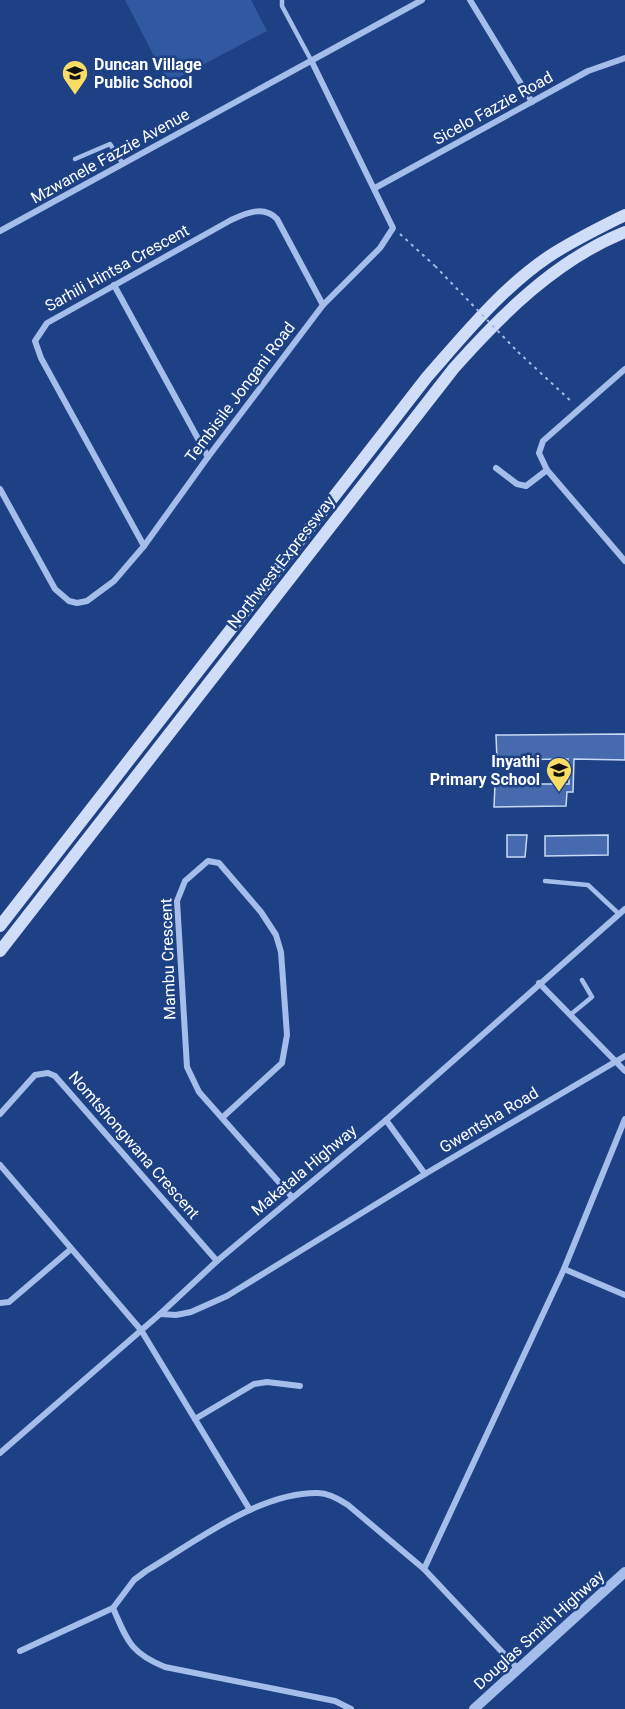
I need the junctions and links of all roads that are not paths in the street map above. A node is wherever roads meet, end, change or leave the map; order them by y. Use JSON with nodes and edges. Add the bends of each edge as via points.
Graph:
{"nodes":[{"id":1,"x":282,"y":0,"type":"edge"},
{"id":2,"x":422,"y":0,"type":"edge"},
{"id":3,"x":470,"y":0,"type":"edge"},
{"id":4,"x":625,"y":58,"type":"edge"},
{"id":5,"x":311,"y":60,"type":"junction"},
{"id":6,"x":532,"y":102,"type":"junction"},
{"id":7,"x":75,"y":159,"type":"dead end"},
{"id":8,"x":123,"y":164,"type":"junction"},
{"id":9,"x":375,"y":188,"type":"junction"},
{"id":10,"x":625,"y":215,"type":"edge"},
{"id":11,"x":0,"y":231,"type":"edge"},
{"id":12,"x":625,"y":232,"type":"edge"},
{"id":13,"x":114,"y":285,"type":"junction"},
{"id":14,"x":323,"y":305,"type":"junction"},
{"id":15,"x":625,"y":369,"type":"edge"},
{"id":16,"x":208,"y":457,"type":"junction"},
{"id":17,"x":496,"y":468,"type":"dead end"},
{"id":18,"x":547,"y":470,"type":"junction"},
{"id":19,"x":0,"y":489,"type":"edge"},
{"id":20,"x":144,"y":546,"type":"junction"},
{"id":21,"x":625,"y":561,"type":"edge"},
{"id":22,"x":545,"y":881,"type":"dead end"},
{"id":23,"x":625,"y":909,"type":"edge"},
{"id":24,"x":619,"y":914,"type":"junction"},
{"id":25,"x":0,"y":926,"type":"edge"},
{"id":26,"x":0,"y":951,"type":"edge"},
{"id":27,"x":582,"y":980,"type":"dead end"},
{"id":28,"x":539,"y":983,"type":"junction"},
{"id":29,"x":570,"y":1015,"type":"junction"},
{"id":30,"x":625,"y":1056,"type":"edge"},
{"id":31,"x":615,"y":1061,"type":"junction"},
{"id":32,"x":625,"y":1071,"type":"edge"},
{"id":33,"x":0,"y":1114,"type":"edge"},
{"id":34,"x":223,"y":1117,"type":"junction"},
{"id":35,"x":625,"y":1119,"type":"edge"},
{"id":36,"x":386,"y":1120,"type":"junction"},
{"id":37,"x":0,"y":1165,"type":"edge"},
{"id":38,"x":424,"y":1174,"type":"junction"},
{"id":39,"x":292,"y":1197,"type":"junction"},
{"id":40,"x":72,"y":1249,"type":"junction"},
{"id":41,"x":217,"y":1261,"type":"junction"},
{"id":42,"x":564,"y":1269,"type":"junction"},
{"id":43,"x":625,"y":1295,"type":"edge"},
{"id":44,"x":0,"y":1303,"type":"edge"},
{"id":45,"x":160,"y":1314,"type":"junction"},
{"id":46,"x":141,"y":1330,"type":"junction"},
{"id":47,"x":300,"y":1386,"type":"dead end"},
{"id":48,"x":195,"y":1419,"type":"junction"},
{"id":49,"x":0,"y":1453,"type":"edge"},
{"id":50,"x":250,"y":1510,"type":"junction"},
{"id":51,"x":424,"y":1569,"type":"junction"},
{"id":52,"x":625,"y":1572,"type":"edge"},
{"id":53,"x":113,"y":1608,"type":"junction"},
{"id":54,"x":20,"y":1651,"type":"dead end"},
{"id":55,"x":518,"y":1669,"type":"junction"},
{"id":56,"x":351,"y":1709,"type":"edge"},
{"id":57,"x":474,"y":1709,"type":"edge"}],
"edges":[{"from":1,"to":5,"type":"lane"},
{"from":2,"to":5,"type":"street","name":"Mzwanele Fazzie Avenue"},
{"from":3,"to":6,"type":"street"},
{"from":4,"to":6,"type":"street","name":"Sicelo Fazzie Road","via":[[588,71]]},
{"from":5,"to":8,"type":"street","name":"Mzwanele Fazzie Avenue"},
{"from":5,"to":9,"type":"street"},
{"from":6,"to":9,"type":"street","name":"Sicelo Fazzie Road"},
{"from":7,"to":8,"type":"lane","via":[[110,144]]},
{"from":8,"to":11,"type":"street","name":"Mzwanele Fazzie Avenue"},
{"from":9,"to":14,"type":"street","name":"Tembisile Jongani Road","via":[[393,228],[380,248]]},
{"from":10,"to":25,"type":"main road","name":"Northwest Expressway","via":[[548,257],[508,289],[461,338]]},
{"from":12,"to":26,"type":"main road","name":"Northwest Expressway","via":[[564,266],[526,295],[454,368]]},
{"from":13,"to":14,"type":"street","name":"Sarhili Hintsa Crescent","via":[[231,220],[248,213],[266,212],[273,214],[283,227]]},
{"from":13,"to":16,"type":"street"},
{"from":13,"to":20,"type":"street","name":"Sarhili Hintsa Crescent","via":[[46,323],[37,336],[36,347]]},
{"from":14,"to":16,"type":"street","name":"Tembisile Jongani Road"},
{"from":15,"to":18,"type":"street","via":[[539,446],[540,459]]},
{"from":16,"to":20,"type":"street","name":"Tembisile Jongani Road"},
{"from":17,"to":18,"type":"street","via":[[526,486]]},
{"from":18,"to":21,"type":"street"},
{"from":19,"to":20,"type":"street","name":"Tembisile Jongani Road","via":[[55,589],[69,601],[87,601],[99,594]]},
{"from":22,"to":24,"type":"lane","via":[[588,885]]},
{"from":23,"to":24,"type":"street","name":"Makatala Highway"},
{"from":24,"to":28,"type":"street","name":"Makatala Highway"},
{"from":27,"to":29,"type":"lane","via":[[592,996]]},
{"from":28,"to":29,"type":"street"},
{"from":28,"to":36,"type":"street","name":"Makatala Highway"},
{"from":29,"to":31,"type":"street"},
{"from":30,"to":31,"type":"street","name":"Gwentsha Road"},
{"from":31,"to":32,"type":"street"},
{"from":31,"to":38,"type":"street","name":"Gwentsha Road"},
{"from":33,"to":41,"type":"street","name":"Nomtshongwana Crescent","via":[[35,1075],[55,1076]]},
{"from":34,"to":34,"type":"street","name":"Mambu Crescent","via":[[199,1092],[185,1053],[177,901],[185,880],[208,861],[219,864],[276,935],[281,952],[287,1035],[282,1063]]},
{"from":34,"to":39,"type":"street","name":"Mambu Crescent"},
{"from":35,"to":42,"type":"street"},
{"from":36,"to":38,"type":"street"},
{"from":36,"to":39,"type":"street","name":"Makatala Highway"},
{"from":37,"to":40,"type":"street"},
{"from":38,"to":45,"type":"street","name":"Gwentsha Road","via":[[227,1296],[191,1312],[176,1316]]},
{"from":39,"to":41,"type":"street","name":"Makatala Highway"},
{"from":40,"to":44,"type":"street","via":[[9,1302]]},
{"from":40,"to":46,"type":"street"},
{"from":41,"to":45,"type":"street","name":"Makatala Highway"},
{"from":42,"to":43,"type":"street"},
{"from":42,"to":51,"type":"street"},
{"from":45,"to":46,"type":"street","name":"Makatala Highway"},
{"from":46,"to":48,"type":"street"},
{"from":46,"to":49,"type":"street","name":"Makatala Highway"},
{"from":47,"to":48,"type":"street","via":[[254,1384]]},
{"from":48,"to":50,"type":"street"},
{"from":50,"to":51,"type":"street","via":[[271,1500],[319,1493],[334,1496]]},
{"from":50,"to":53,"type":"street","via":[[146,1571]]},
{"from":51,"to":55,"type":"street"},
{"from":52,"to":55,"type":"street","name":"Douglas Smith Highway"},
{"from":53,"to":54,"type":"street"},
{"from":53,"to":56,"type":"street","via":[[127,1641],[144,1659],[165,1667],[316,1697]]},
{"from":55,"to":57,"type":"street","name":"Douglas Smith Highway"}]}
